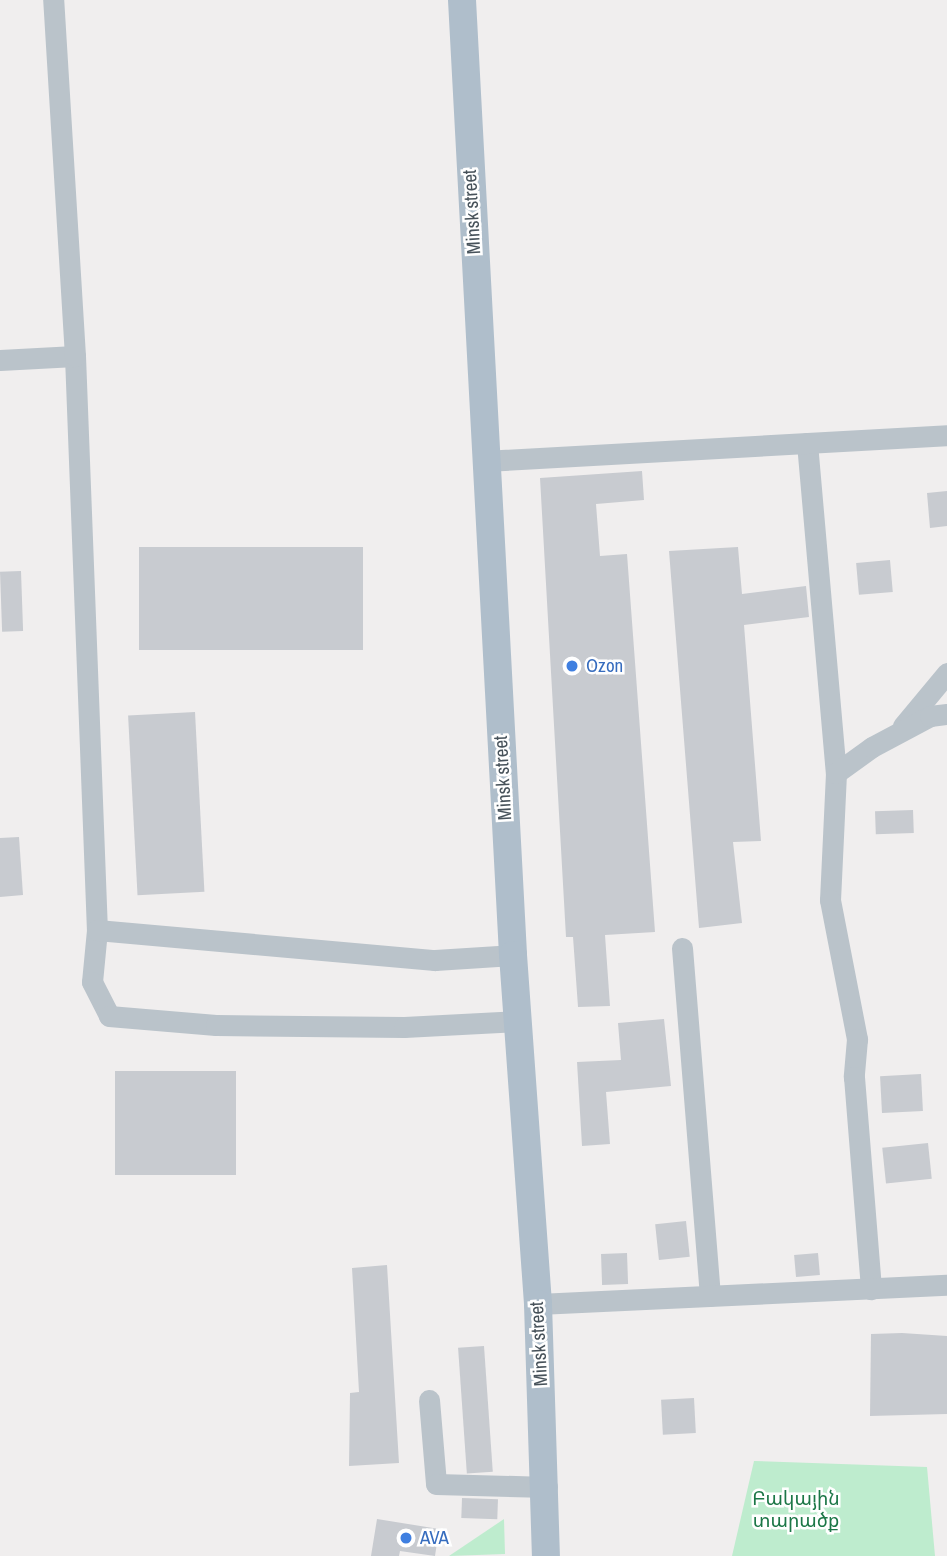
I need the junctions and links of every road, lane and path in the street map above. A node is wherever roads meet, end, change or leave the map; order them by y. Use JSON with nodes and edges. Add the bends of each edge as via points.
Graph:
{"nodes":[{"id":1,"x":53,"y":0,"type":"edge"},
{"id":2,"x":461,"y":0,"type":"edge"},
{"id":3,"x":75,"y":356,"type":"junction"},
{"id":4,"x":0,"y":360,"type":"edge"},
{"id":5,"x":947,"y":435,"type":"edge"},
{"id":6,"x":807,"y":443,"type":"junction"},
{"id":7,"x":485,"y":461,"type":"junction"},
{"id":8,"x":947,"y":673,"type":"edge"},
{"id":9,"x":947,"y":714,"type":"edge"},
{"id":10,"x":898,"y":733,"type":"junction"},
{"id":11,"x":836,"y":773,"type":"junction"},
{"id":12,"x":97,"y":930,"type":"junction"},
{"id":13,"x":682,"y":948,"type":"dead end"},
{"id":14,"x":513,"y":955,"type":"junction"},
{"id":15,"x":519,"y":1021,"type":"junction"},
{"id":16,"x":947,"y":1285,"type":"edge"},
{"id":17,"x":871,"y":1289,"type":"junction"},
{"id":18,"x":710,"y":1296,"type":"junction"},
{"id":19,"x":538,"y":1304,"type":"junction"},
{"id":20,"x":429,"y":1400,"type":"dead end"},
{"id":21,"x":547,"y":1487,"type":"junction"},
{"id":22,"x":546,"y":1556,"type":"edge"}],
"edges":[{"from":1,"to":3,"type":"lane"},
{"from":2,"to":7,"type":"main road","name":"Minsk street"},
{"from":3,"to":4,"type":"lane"},
{"from":3,"to":12,"type":"lane"},
{"from":5,"to":6,"type":"lane"},
{"from":6,"to":7,"type":"lane"},
{"from":6,"to":11,"type":"lane"},
{"from":7,"to":14,"type":"main road","name":"Minsk street"},
{"from":8,"to":10,"type":"lane"},
{"from":9,"to":10,"type":"lane","via":[[930,716]]},
{"from":10,"to":11,"type":"lane"},
{"from":11,"to":17,"type":"lane","via":[[830,900],[857,1039],[854,1077]]},
{"from":12,"to":14,"type":"lane","via":[[435,960]]},
{"from":12,"to":15,"type":"lane","via":[[92,982],[109,1016],[216,1025],[404,1027]]},
{"from":13,"to":18,"type":"lane"},
{"from":14,"to":15,"type":"main road","name":"Minsk street"},
{"from":15,"to":19,"type":"main road","name":"Minsk street"},
{"from":16,"to":17,"type":"lane"},
{"from":17,"to":18,"type":"lane"},
{"from":18,"to":19,"type":"lane"},
{"from":19,"to":21,"type":"main road","name":"Minsk street"},
{"from":20,"to":21,"type":"lane","via":[[436,1484]]},
{"from":21,"to":22,"type":"main road","name":"Minsk street"}]}
